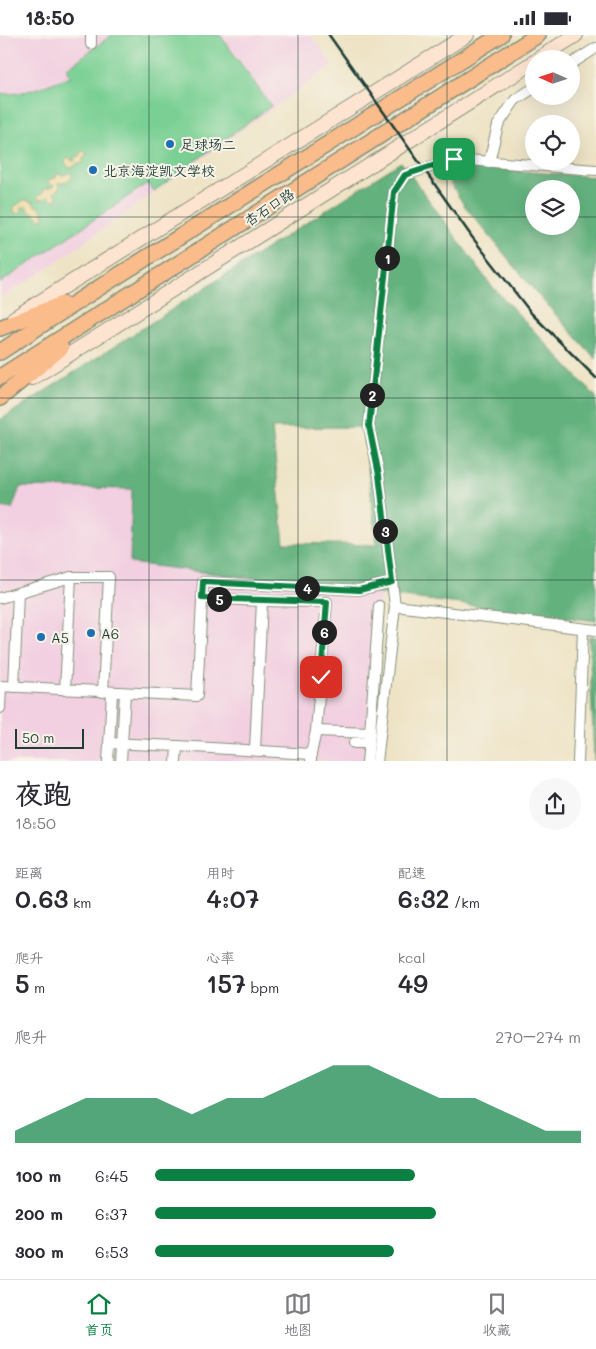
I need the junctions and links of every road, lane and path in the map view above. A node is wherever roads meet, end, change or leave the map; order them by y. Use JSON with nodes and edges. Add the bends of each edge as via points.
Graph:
{"nodes":[{"id":1,"x":467,"y":35,"type":"edge"},
{"id":2,"x":501,"y":35,"type":"edge"},
{"id":3,"x":538,"y":35,"type":"edge"},
{"id":4,"x":576,"y":35,"type":"edge"},
{"id":5,"x":596,"y":48,"type":"edge"},
{"id":6,"x":552,"y":50,"type":"edge"},
{"id":7,"x":580,"y":58,"type":"edge"},
{"id":8,"x":525,"y":68,"type":"edge"},
{"id":9,"x":525,"y":94,"type":"edge"},
{"id":10,"x":489,"y":162,"type":"junction"},
{"id":11,"x":596,"y":170,"type":"edge"},
{"id":12,"x":89,"y":294,"type":"junction"},
{"id":13,"x":114,"y":305,"type":"junction"},
{"id":14,"x":0,"y":327,"type":"edge"},
{"id":15,"x":0,"y":352,"type":"edge"},
{"id":16,"x":0,"y":377,"type":"edge"},
{"id":17,"x":0,"y":398,"type":"edge"},
{"id":18,"x":71,"y":577,"type":"junction"},
{"id":19,"x":392,"y":582,"type":"junction"},
{"id":20,"x":18,"y":593,"type":"junction"},
{"id":21,"x":0,"y":598,"type":"edge"},
{"id":22,"x":202,"y":598,"type":"junction"},
{"id":23,"x":262,"y":601,"type":"junction"},
{"id":24,"x":394,"y":605,"type":"junction"},
{"id":25,"x":380,"y":606,"type":"dead end"},
{"id":26,"x":583,"y":629,"type":"junction"},
{"id":27,"x":596,"y":630,"type":"edge"},
{"id":28,"x":0,"y":686,"type":"edge"},
{"id":29,"x":14,"y":687,"type":"junction"},
{"id":30,"x":65,"y":690,"type":"junction"},
{"id":31,"x":107,"y":692,"type":"junction"},
{"id":32,"x":125,"y":693,"type":"junction"},
{"id":33,"x":0,"y":708,"type":"edge"},
{"id":34,"x":316,"y":731,"type":"junction"},
{"id":35,"x":369,"y":738,"type":"junction"},
{"id":36,"x":109,"y":743,"type":"junction"},
{"id":37,"x":122,"y":743,"type":"junction"},
{"id":38,"x":354,"y":743,"type":"dead end"},
{"id":39,"x":177,"y":746,"type":"junction"},
{"id":40,"x":255,"y":750,"type":"junction"},
{"id":41,"x":311,"y":758,"type":"edge"},
{"id":42,"x":108,"y":761,"type":"edge"},
{"id":43,"x":121,"y":761,"type":"edge"},
{"id":44,"x":176,"y":761,"type":"edge"},
{"id":45,"x":367,"y":761,"type":"edge"},
{"id":46,"x":377,"y":761,"type":"edge"},
{"id":47,"x":578,"y":761,"type":"edge"}],
"edges":[{"from":1,"to":14,"type":"street"},
{"from":2,"to":12,"type":"main road","name":"杏石口路"},
{"from":3,"to":13,"type":"main road","name":"杏石口路"},
{"from":4,"to":6,"type":"street"},
{"from":5,"to":7,"type":"street"},
{"from":8,"to":17,"type":"street"},
{"from":9,"to":10,"type":"street","via":[[515,100],[498,125]]},
{"from":10,"to":11,"type":"street"},
{"from":10,"to":19,"type":"street","via":[[454,159],[405,175],[394,192],[369,426],[379,475]]},
{"from":12,"to":14,"type":"main road"},
{"from":12,"to":15,"type":"main road","name":"杏石口路"},
{"from":13,"to":16,"type":"main road","name":"杏石口路"},
{"from":13,"to":17,"type":"main road"},
{"from":18,"to":20,"type":"street"},
{"from":18,"to":30,"type":"street"},
{"from":18,"to":31,"type":"street","via":[[109,577]]},
{"from":19,"to":22,"type":"street","via":[[359,590],[203,582]]},
{"from":19,"to":24,"type":"street"},
{"from":20,"to":21,"type":"street"},
{"from":20,"to":29,"type":"street"},
{"from":22,"to":23,"type":"street"},
{"from":22,"to":32,"type":"street","via":[[197,696]]},
{"from":23,"to":34,"type":"street","via":[[327,602]]},
{"from":23,"to":40,"type":"street"},
{"from":24,"to":26,"type":"street"},
{"from":24,"to":46,"type":"street"},
{"from":25,"to":35,"type":"street"},
{"from":26,"to":27,"type":"street"},
{"from":26,"to":47,"type":"street"},
{"from":28,"to":29,"type":"street"},
{"from":28,"to":33,"type":"street"},
{"from":29,"to":30,"type":"street"},
{"from":30,"to":31,"type":"street"},
{"from":31,"to":32,"type":"street"},
{"from":31,"to":36,"type":"street"},
{"from":32,"to":37,"type":"street"},
{"from":34,"to":35,"type":"street"},
{"from":34,"to":41,"type":"street"},
{"from":35,"to":38,"type":"street"},
{"from":35,"to":45,"type":"street"},
{"from":36,"to":37,"type":"street"},
{"from":36,"to":42,"type":"street"},
{"from":37,"to":39,"type":"street"},
{"from":37,"to":43,"type":"street"},
{"from":39,"to":40,"type":"street"},
{"from":39,"to":44,"type":"street"},
{"from":40,"to":41,"type":"street"}]}
